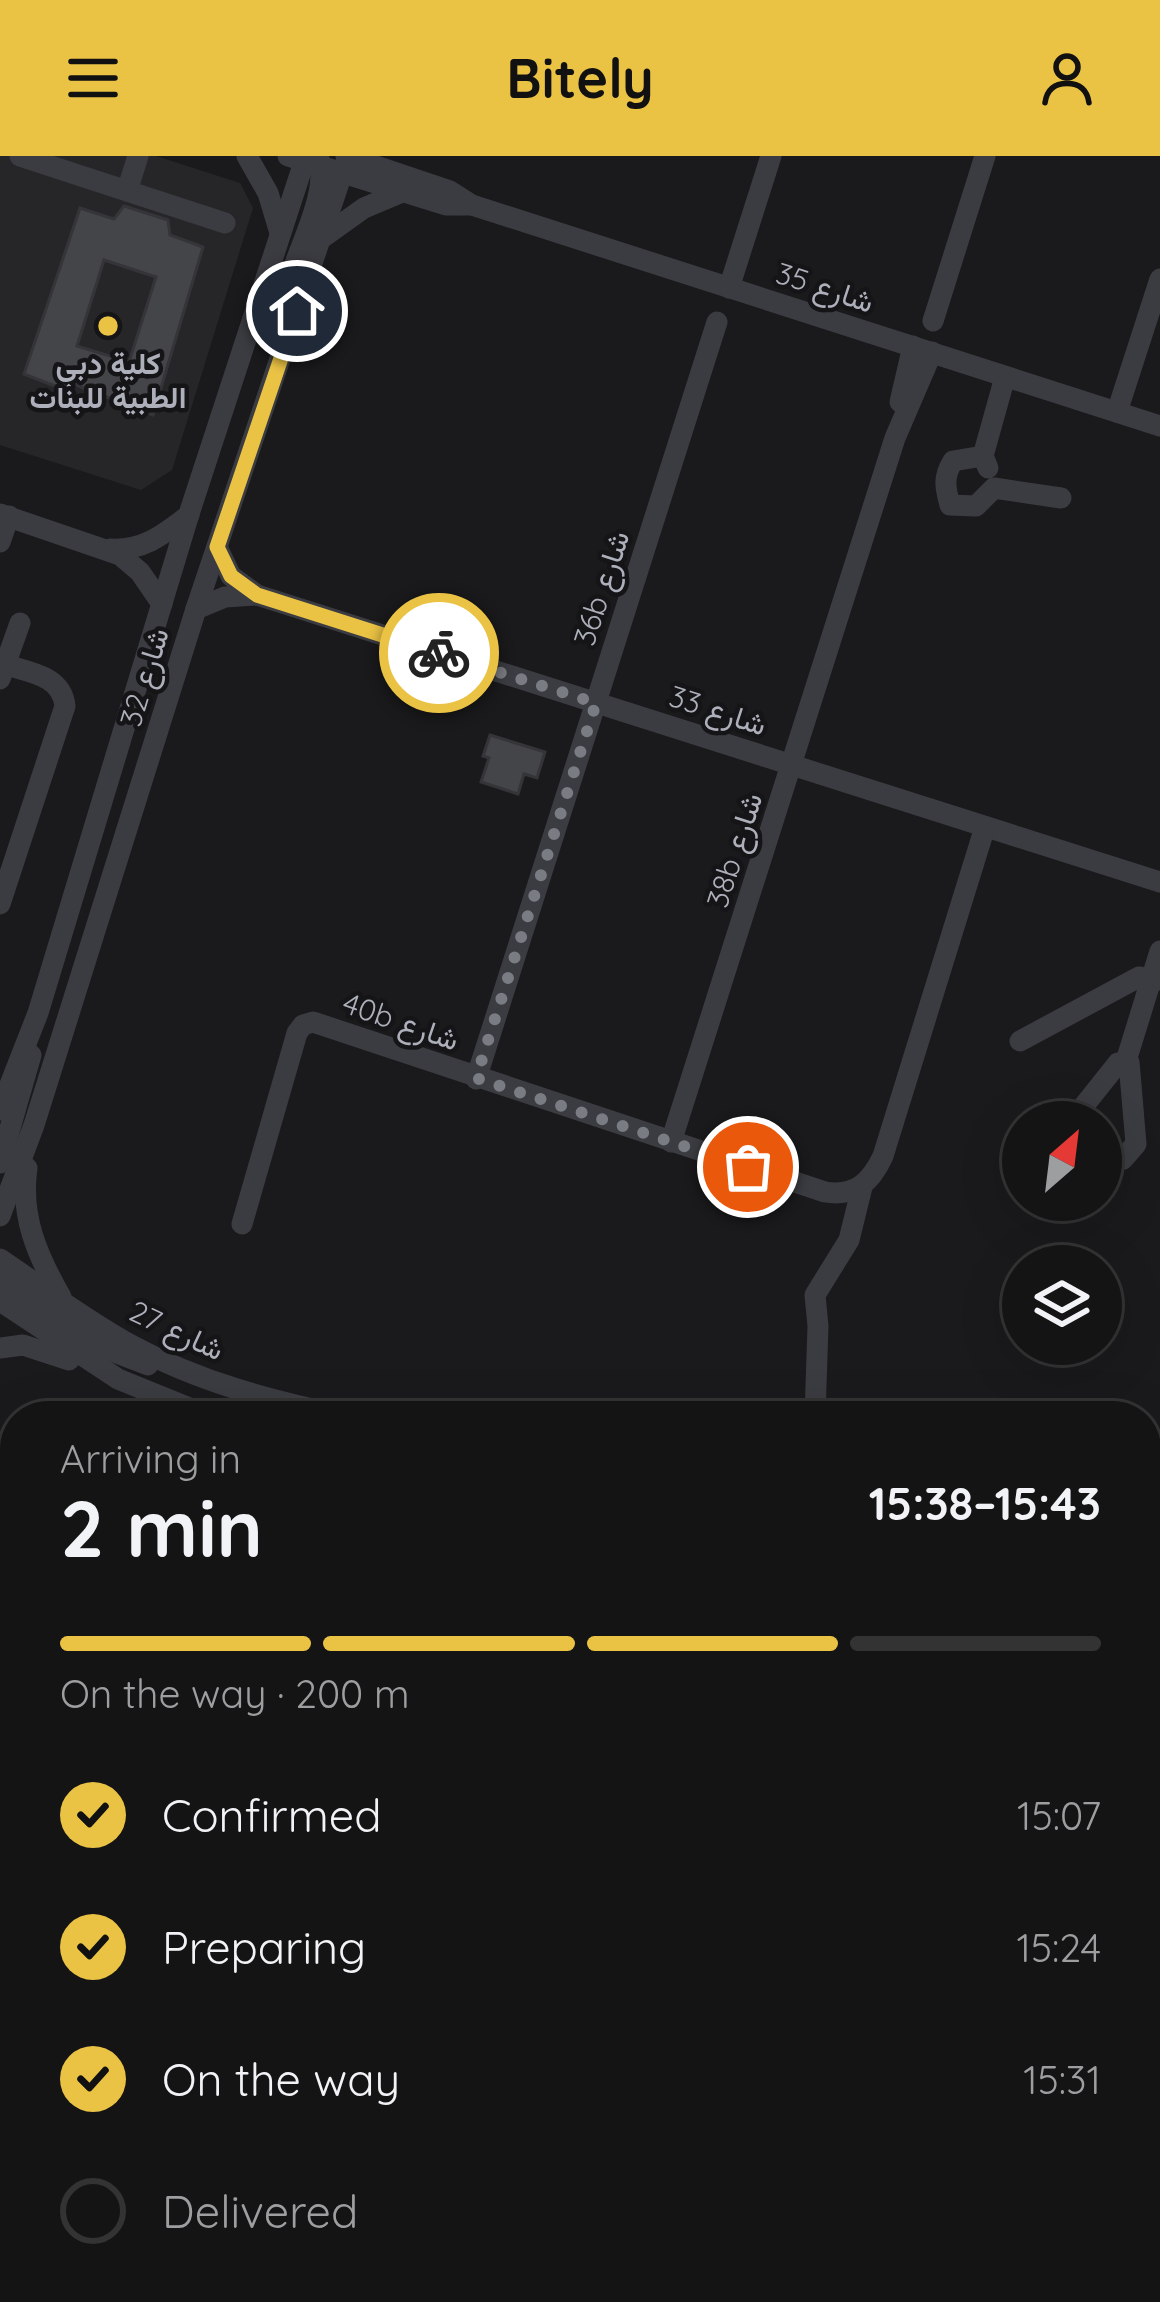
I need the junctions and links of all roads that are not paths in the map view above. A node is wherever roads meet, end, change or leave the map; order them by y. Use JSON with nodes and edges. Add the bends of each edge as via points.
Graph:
{"nodes":[{"id":1,"x":20,"y":156,"type":"edge"},
{"id":2,"x":138,"y":156,"type":"edge"},
{"id":3,"x":247,"y":156,"type":"edge"},
{"id":4,"x":397,"y":156,"type":"edge"},
{"id":5,"x":771,"y":156,"type":"edge"},
{"id":6,"x":985,"y":156,"type":"edge"},
{"id":7,"x":325,"y":160,"type":"edge"},
{"id":8,"x":409,"y":186,"type":"junction"},
{"id":9,"x":128,"y":191,"type":"junction"},
{"id":10,"x":225,"y":223,"type":"dead end"},
{"id":11,"x":280,"y":233,"type":"junction"},
{"id":12,"x":322,"y":238,"type":"junction"},
{"id":13,"x":1160,"y":279,"type":"edge"},
{"id":14,"x":729,"y":288,"type":"junction"},
{"id":15,"x":933,"y":321,"type":"dead end"},
{"id":16,"x":717,"y":322,"type":"dead end"},
{"id":17,"x":284,"y":347,"type":"junction"},
{"id":18,"x":923,"y":349,"type":"junction"},
{"id":19,"x":1005,"y":377,"type":"junction"},
{"id":20,"x":1118,"y":412,"type":"junction"},
{"id":21,"x":1160,"y":425,"type":"edge"},
{"id":22,"x":983,"y":456,"type":"junction"},
{"id":23,"x":994,"y":488,"type":"junction"},
{"id":24,"x":1060,"y":498,"type":"dead end"},
{"id":25,"x":189,"y":514,"type":"junction"},
{"id":26,"x":4,"y":515,"type":"edge"},
{"id":27,"x":0,"y":542,"type":"edge"},
{"id":28,"x":217,"y":547,"type":"junction"},
{"id":29,"x":108,"y":549,"type":"junction"},
{"id":30,"x":257,"y":595,"type":"junction"},
{"id":31,"x":162,"y":604,"type":"junction"},
{"id":32,"x":196,"y":609,"type":"junction"},
{"id":33,"x":20,"y":623,"type":"dead end"},
{"id":34,"x":2,"y":669,"type":"edge"},
{"id":35,"x":596,"y":703,"type":"junction"},
{"id":36,"x":792,"y":765,"type":"junction"},
{"id":37,"x":986,"y":827,"type":"junction"},
{"id":38,"x":1160,"y":882,"type":"edge"},
{"id":39,"x":0,"y":904,"type":"edge"},
{"id":40,"x":1160,"y":951,"type":"edge"},
{"id":41,"x":1156,"y":978,"type":"edge"},
{"id":42,"x":38,"y":1013,"type":"junction"},
{"id":43,"x":1020,"y":1041,"type":"dead end"},
{"id":44,"x":1126,"y":1061,"type":"junction"},
{"id":45,"x":476,"y":1078,"type":"junction"},
{"id":46,"x":6,"y":1087,"type":"edge"},
{"id":47,"x":1088,"y":1101,"type":"edge"},
{"id":48,"x":0,"y":1109,"type":"edge"},
{"id":49,"x":34,"y":1125,"type":"junction"},
{"id":50,"x":671,"y":1142,"type":"junction"},
{"id":51,"x":1122,"y":1160,"type":"edge"},
{"id":52,"x":0,"y":1163,"type":"edge"},
{"id":53,"x":862,"y":1187,"type":"junction"},
{"id":54,"x":0,"y":1216,"type":"edge"},
{"id":55,"x":242,"y":1224,"type":"dead end"},
{"id":56,"x":0,"y":1259,"type":"edge"},
{"id":57,"x":0,"y":1278,"type":"edge"},
{"id":58,"x":0,"y":1301,"type":"edge"},
{"id":59,"x":64,"y":1302,"type":"junction"},
{"id":60,"x":0,"y":1348,"type":"edge"},
{"id":61,"x":184,"y":1370,"type":"junction"},
{"id":62,"x":118,"y":1379,"type":"junction"},
{"id":63,"x":172,"y":1401,"type":"edge"},
{"id":64,"x":283,"y":1401,"type":"edge"},
{"id":65,"x":816,"y":1401,"type":"edge"}],
"edges":[{"from":1,"to":9,"type":"street"},
{"from":2,"to":9,"type":"street"},
{"from":3,"to":11,"type":"street"},
{"from":4,"to":8,"type":"street"},
{"from":5,"to":14,"type":"street"},
{"from":6,"to":15,"type":"street"},
{"from":7,"to":8,"type":"street","name":"شارع 35"},
{"from":7,"to":11,"type":"street","name":"شارع 32"},
{"from":7,"to":12,"type":"street","name":"شارع 32"},
{"from":7,"to":17,"type":"street","via":[[282,306]]},
{"from":8,"to":12,"type":"street"},
{"from":8,"to":14,"type":"street","name":"شارع 35","via":[[446,205],[472,205]]},
{"from":9,"to":10,"type":"street"},
{"from":11,"to":25,"type":"street","name":"شارع 32"},
{"from":12,"to":17,"type":"street","name":"شارع 32"},
{"from":13,"to":20,"type":"street"},
{"from":14,"to":18,"type":"street","name":"شارع 35"},
{"from":16,"to":35,"type":"street","name":"36b شارع"},
{"from":17,"to":28,"type":"street","name":"شارع 32"},
{"from":18,"to":19,"type":"street","name":"شارع 35"},
{"from":18,"to":36,"type":"street","name":"38b شارع"},
{"from":19,"to":20,"type":"street","name":"شارع 35"},
{"from":19,"to":22,"type":"street"},
{"from":20,"to":21,"type":"street","name":"شارع 35"},
{"from":22,"to":23,"type":"street"},
{"from":22,"to":23,"type":"street","via":[[953,461],[946,471],[950,505],[976,506]]},
{"from":23,"to":24,"type":"street"},
{"from":25,"to":29,"type":"street","via":[[140,547]]},
{"from":25,"to":31,"type":"street","name":"شارع 32"},
{"from":26,"to":27,"type":"street"},
{"from":26,"to":29,"type":"street"},
{"from":28,"to":30,"type":"street","via":[[231,576]]},
{"from":28,"to":32,"type":"street","name":"شارع 32"},
{"from":29,"to":31,"type":"street","via":[[140,572]]},
{"from":30,"to":32,"type":"street"},
{"from":30,"to":35,"type":"street","name":"شارع 33"},
{"from":31,"to":42,"type":"street","name":"شارع 32"},
{"from":32,"to":49,"type":"street","name":"شارع 32"},
{"from":33,"to":34,"type":"street"},
{"from":34,"to":39,"type":"street","via":[[52,681],[65,706]]},
{"from":35,"to":36,"type":"street","name":"شارع 33"},
{"from":35,"to":45,"type":"street","name":"36b شارع"},
{"from":36,"to":37,"type":"street","name":"شارع 33"},
{"from":36,"to":50,"type":"street","name":"38b شارع"},
{"from":37,"to":38,"type":"street","name":"شارع 33"},
{"from":37,"to":53,"type":"street","via":[[883,1156]]},
{"from":40,"to":41,"type":"street"},
{"from":41,"to":43,"type":"street","via":[[1139,977]]},
{"from":41,"to":44,"type":"street"},
{"from":42,"to":46,"type":"street","name":"شارع 32"},
{"from":42,"to":52,"type":"street"},
{"from":44,"to":47,"type":"street"},
{"from":44,"to":51,"type":"street","via":[[1136,1144]]},
{"from":45,"to":50,"type":"street","name":"40b شارع"},
{"from":45,"to":55,"type":"street","name":"40b شارع","via":[[303,1025]]},
{"from":46,"to":48,"type":"street","name":"شارع 32"},
{"from":49,"to":54,"type":"street","name":"شارع 32"},
{"from":49,"to":59,"type":"street","via":[[25,1204],[37,1251]]},
{"from":50,"to":53,"type":"street","name":"40b شارع","via":[[825,1192]]},
{"from":53,"to":65,"type":"street","via":[[849,1240],[815,1295]]},
{"from":56,"to":59,"type":"street","name":"شارع 27"},
{"from":57,"to":61,"type":"street","via":[[109,1350]]},
{"from":58,"to":62,"type":"street"},
{"from":59,"to":61,"type":"street","name":"شارع 27"},
{"from":60,"to":62,"type":"street","via":[[40,1349]]},
{"from":61,"to":64,"type":"street","name":"شارع 27"},
{"from":62,"to":63,"type":"street"}]}
